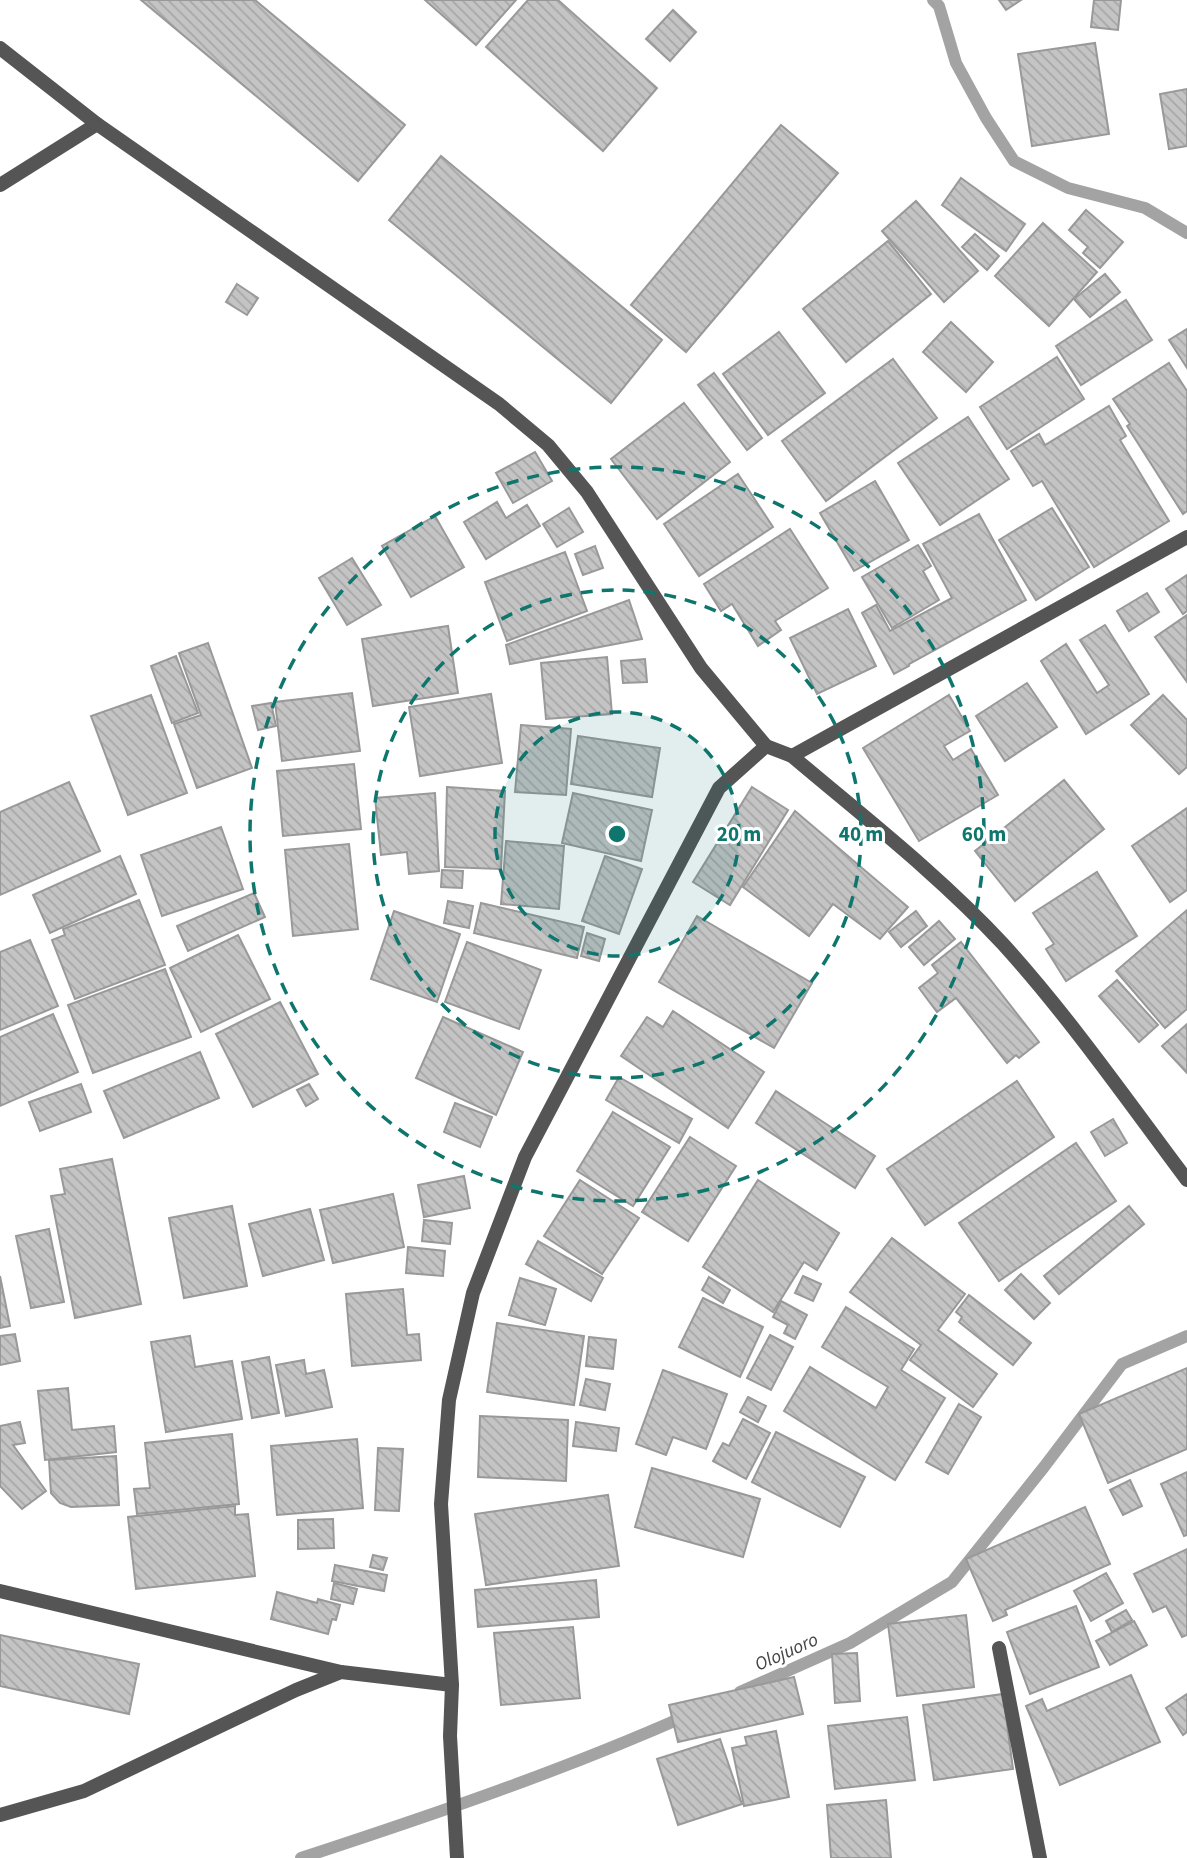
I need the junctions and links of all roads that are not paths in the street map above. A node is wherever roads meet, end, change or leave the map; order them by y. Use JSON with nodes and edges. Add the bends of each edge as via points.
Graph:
{"nodes":[{"id":1,"x":0,"y":48,"type":"edge"},
{"id":2,"x":97,"y":124,"type":"junction"},
{"id":3,"x":0,"y":185,"type":"edge"},
{"id":4,"x":1187,"y":537,"type":"edge"},
{"id":5,"x":766,"y":746,"type":"junction"},
{"id":6,"x":792,"y":756,"type":"junction"},
{"id":7,"x":1187,"y":1180,"type":"edge"},
{"id":8,"x":0,"y":1591,"type":"edge"},
{"id":9,"x":999,"y":1648,"type":"dead end"},
{"id":10,"x":341,"y":1672,"type":"junction"},
{"id":11,"x":452,"y":1685,"type":"junction"},
{"id":12,"x":0,"y":1815,"type":"edge"},
{"id":13,"x":457,"y":1858,"type":"edge"},
{"id":14,"x":1040,"y":1858,"type":"edge"}],
"edges":[{"from":1,"to":2,"type":"street"},
{"from":2,"to":3,"type":"street"},
{"from":2,"to":5,"type":"street","via":[[499,404],[548,445],[587,492],[701,668]]},
{"from":4,"to":6,"type":"street"},
{"from":5,"to":6,"type":"street"},
{"from":5,"to":11,"type":"street","via":[[719,788],[525,1157],[472,1293],[449,1400],[441,1504]]},
{"from":6,"to":7,"type":"street","via":[[928,871],[1003,944],[1088,1047]]},
{"from":8,"to":10,"type":"street"},
{"from":9,"to":14,"type":"street"},
{"from":10,"to":11,"type":"street"},
{"from":10,"to":12,"type":"street","via":[[84,1791]]},
{"from":11,"to":13,"type":"street"}]}
